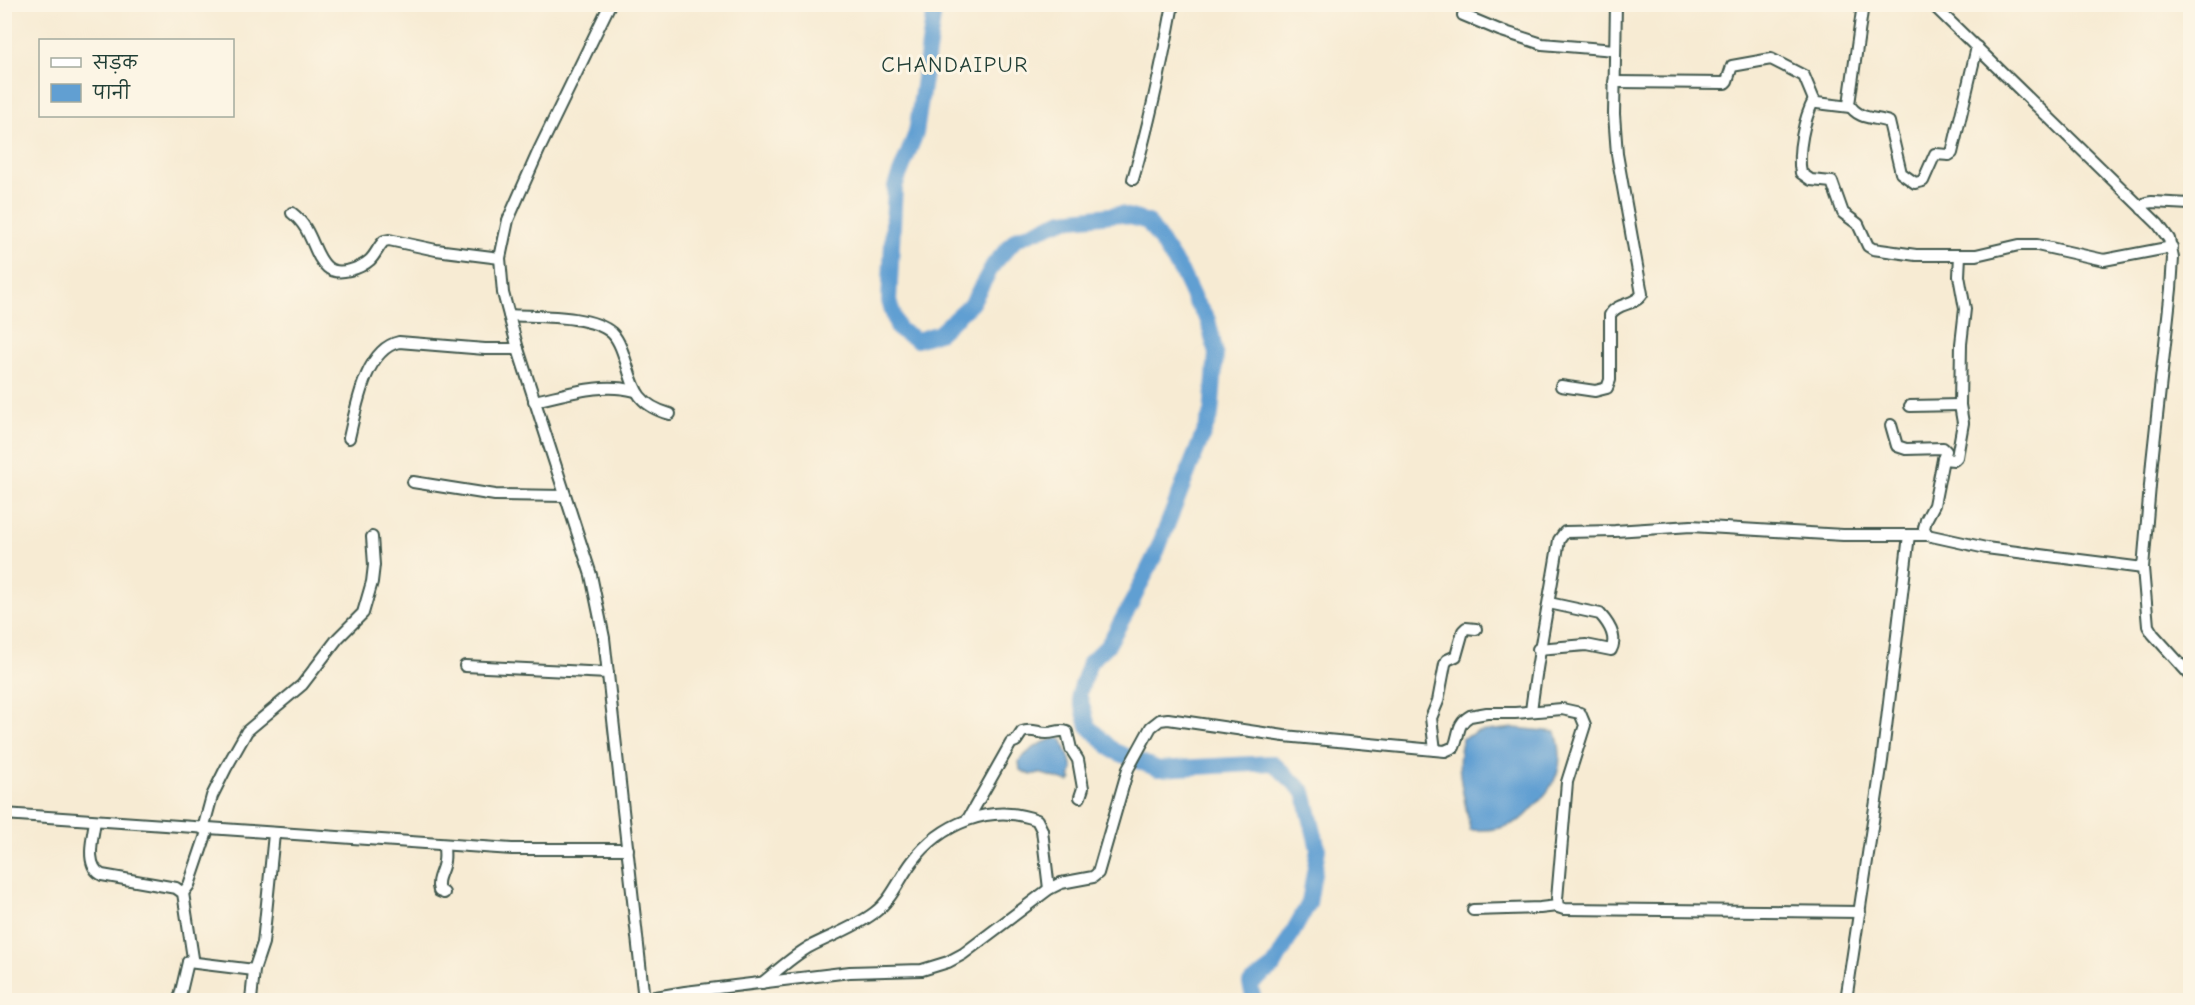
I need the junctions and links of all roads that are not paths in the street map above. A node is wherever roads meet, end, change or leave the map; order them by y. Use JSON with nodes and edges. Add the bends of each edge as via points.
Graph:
{"nodes":[{"id":1,"x":610,"y":4,"type":"edge"},
{"id":2,"x":1173,"y":4,"type":"edge"},
{"id":3,"x":1616,"y":4,"type":"edge"},
{"id":4,"x":1863,"y":4,"type":"edge"},
{"id":5,"x":1932,"y":4,"type":"edge"},
{"id":6,"x":1463,"y":15,"type":"dead end"},
{"id":7,"x":1977,"y":47,"type":"junction"},
{"id":8,"x":1615,"y":50,"type":"junction"},
{"id":9,"x":1614,"y":82,"type":"junction"},
{"id":10,"x":1814,"y":100,"type":"junction"},
{"id":11,"x":1850,"y":107,"type":"junction"},
{"id":12,"x":1133,"y":179,"type":"dead end"},
{"id":13,"x":2190,"y":204,"type":"edge"},
{"id":14,"x":2144,"y":206,"type":"junction"},
{"id":15,"x":292,"y":213,"type":"dead end"},
{"id":16,"x":2172,"y":247,"type":"junction"},
{"id":17,"x":1960,"y":255,"type":"junction"},
{"id":18,"x":500,"y":258,"type":"junction"},
{"id":19,"x":509,"y":315,"type":"junction"},
{"id":20,"x":518,"y":349,"type":"junction"},
{"id":21,"x":1561,"y":386,"type":"dead end"},
{"id":22,"x":635,"y":391,"type":"junction"},
{"id":23,"x":534,"y":401,"type":"junction"},
{"id":24,"x":1960,"y":405,"type":"junction"},
{"id":25,"x":1911,"y":406,"type":"dead end"},
{"id":26,"x":670,"y":414,"type":"dead end"},
{"id":27,"x":1891,"y":425,"type":"dead end"},
{"id":28,"x":349,"y":438,"type":"dead end"},
{"id":29,"x":1943,"y":459,"type":"junction"},
{"id":30,"x":413,"y":482,"type":"dead end"},
{"id":31,"x":565,"y":496,"type":"junction"},
{"id":32,"x":1909,"y":535,"type":"junction"},
{"id":33,"x":1928,"y":535,"type":"junction"},
{"id":34,"x":372,"y":537,"type":"dead end"},
{"id":35,"x":2143,"y":568,"type":"junction"},
{"id":36,"x":1549,"y":603,"type":"junction"},
{"id":37,"x":1476,"y":629,"type":"dead end"},
{"id":38,"x":1538,"y":649,"type":"junction"},
{"id":39,"x":465,"y":666,"type":"dead end"},
{"id":40,"x":608,"y":673,"type":"junction"},
{"id":41,"x":2190,"y":675,"type":"edge"},
{"id":42,"x":1531,"y":711,"type":"junction"},
{"id":43,"x":1435,"y":750,"type":"junction"},
{"id":44,"x":1080,"y":797,"type":"dead end"},
{"id":45,"x":4,"y":814,"type":"edge"},
{"id":46,"x":968,"y":819,"type":"junction"},
{"id":47,"x":95,"y":821,"type":"junction"},
{"id":48,"x":205,"y":829,"type":"junction"},
{"id":49,"x":274,"y":834,"type":"junction"},
{"id":50,"x":444,"y":845,"type":"junction"},
{"id":51,"x":628,"y":849,"type":"junction"},
{"id":52,"x":1049,"y":889,"type":"junction"},
{"id":53,"x":183,"y":893,"type":"junction"},
{"id":54,"x":444,"y":893,"type":"dead end"},
{"id":55,"x":1557,"y":906,"type":"junction"},
{"id":56,"x":1473,"y":910,"type":"dead end"},
{"id":57,"x":1860,"y":912,"type":"junction"},
{"id":58,"x":188,"y":962,"type":"junction"},
{"id":59,"x":254,"y":970,"type":"junction"},
{"id":60,"x":761,"y":983,"type":"junction"},
{"id":61,"x":179,"y":1000,"type":"edge"},
{"id":62,"x":250,"y":1000,"type":"edge"},
{"id":63,"x":644,"y":1000,"type":"edge"},
{"id":64,"x":1846,"y":1000,"type":"edge"}],
"edges":[{"from":1,"to":18,"type":"street","via":[[511,213]]},
{"from":2,"to":12,"type":"street","via":[[1146,136]]},
{"from":3,"to":8,"type":"street"},
{"from":4,"to":11,"type":"street"},
{"from":5,"to":7,"type":"street"},
{"from":6,"to":8,"type":"street","via":[[1542,44]]},
{"from":7,"to":11,"type":"street","via":[[1952,153],[1935,154],[1922,183],[1901,173],[1890,122],[1861,116]]},
{"from":7,"to":14,"type":"street"},
{"from":8,"to":9,"type":"street"},
{"from":9,"to":10,"type":"street","via":[[1725,83],[1732,66],[1771,60],[1804,76]]},
{"from":9,"to":21,"type":"street","via":[[1617,154],[1642,294],[1639,299],[1615,308],[1610,315],[1607,388],[1595,391]]},
{"from":10,"to":11,"type":"street"},
{"from":10,"to":17,"type":"street","via":[[1805,121],[1801,172],[1811,180],[1832,182],[1843,213],[1860,227],[1868,246],[1916,255]]},
{"from":13,"to":14,"type":"street","via":[[2157,201]]},
{"from":14,"to":16,"type":"street"},
{"from":15,"to":18,"type":"street","via":[[306,226],[326,267],[332,270],[361,266],[389,240]]},
{"from":16,"to":17,"type":"street","via":[[2104,260],[2037,245]]},
{"from":16,"to":35,"type":"street"},
{"from":17,"to":24,"type":"street","via":[[1965,309]]},
{"from":18,"to":19,"type":"street"},
{"from":19,"to":20,"type":"street"},
{"from":19,"to":22,"type":"street","via":[[587,322],[612,333]]},
{"from":20,"to":23,"type":"street"},
{"from":20,"to":28,"type":"street","via":[[391,344],[374,360],[366,376]]},
{"from":22,"to":23,"type":"street","via":[[599,387]]},
{"from":22,"to":26,"type":"street","via":[[650,406]]},
{"from":23,"to":31,"type":"street"},
{"from":24,"to":25,"type":"street"},
{"from":24,"to":29,"type":"street","via":[[1963,423],[1957,457]]},
{"from":27,"to":29,"type":"street","via":[[1897,446],[1943,448]]},
{"from":29,"to":33,"type":"street","via":[[1934,505],[1924,528]]},
{"from":30,"to":31,"type":"street","via":[[495,495]]},
{"from":31,"to":40,"type":"street","via":[[591,574]]},
{"from":32,"to":33,"type":"street"},
{"from":32,"to":36,"type":"street","via":[[1691,526],[1570,531],[1559,540]]},
{"from":32,"to":57,"type":"street"},
{"from":33,"to":35,"type":"street","via":[[1986,548]]},
{"from":34,"to":48,"type":"street","via":[[372,582],[363,613],[338,638],[302,686],[246,733],[212,796]]},
{"from":35,"to":41,"type":"street","via":[[2148,626]]},
{"from":36,"to":38,"type":"street"},
{"from":36,"to":38,"type":"street","via":[[1600,614],[1612,630],[1614,646],[1611,650],[1586,645]]},
{"from":37,"to":43,"type":"street","via":[[1463,631],[1456,656],[1445,664],[1431,718]]},
{"from":38,"to":42,"type":"street"},
{"from":39,"to":40,"type":"street"},
{"from":40,"to":51,"type":"street"},
{"from":42,"to":43,"type":"street","via":[[1470,716],[1459,727],[1454,747]]},
{"from":42,"to":55,"type":"street","via":[[1575,711],[1584,718],[1585,725],[1567,782]]},
{"from":43,"to":52,"type":"street","via":[[1160,720],[1151,727],[1128,770],[1098,873]]},
{"from":44,"to":46,"type":"street","via":[[1083,788],[1078,760],[1067,732],[1030,729],[1011,743]]},
{"from":45,"to":47,"type":"street"},
{"from":46,"to":52,"type":"street","via":[[1000,814],[1037,820],[1042,830]]},
{"from":46,"to":60,"type":"street","via":[[918,854],[875,912],[806,949]]},
{"from":47,"to":48,"type":"street"},
{"from":47,"to":53,"type":"street","via":[[91,851],[97,872],[176,888]]},
{"from":48,"to":49,"type":"street"},
{"from":48,"to":53,"type":"street","via":[[189,885]]},
{"from":49,"to":50,"type":"street"},
{"from":49,"to":59,"type":"street","via":[[263,943]]},
{"from":50,"to":51,"type":"street","via":[[557,851]]},
{"from":50,"to":54,"type":"street","via":[[438,884],[439,891]]},
{"from":51,"to":63,"type":"street"},
{"from":52,"to":60,"type":"street","via":[[963,954],[935,967]]},
{"from":53,"to":58,"type":"street","via":[[192,942],[193,958]]},
{"from":55,"to":56,"type":"street"},
{"from":55,"to":57,"type":"street"},
{"from":57,"to":64,"type":"street"},
{"from":58,"to":59,"type":"street"},
{"from":58,"to":61,"type":"street"},
{"from":59,"to":62,"type":"street"},
{"from":60,"to":63,"type":"street"}]}
